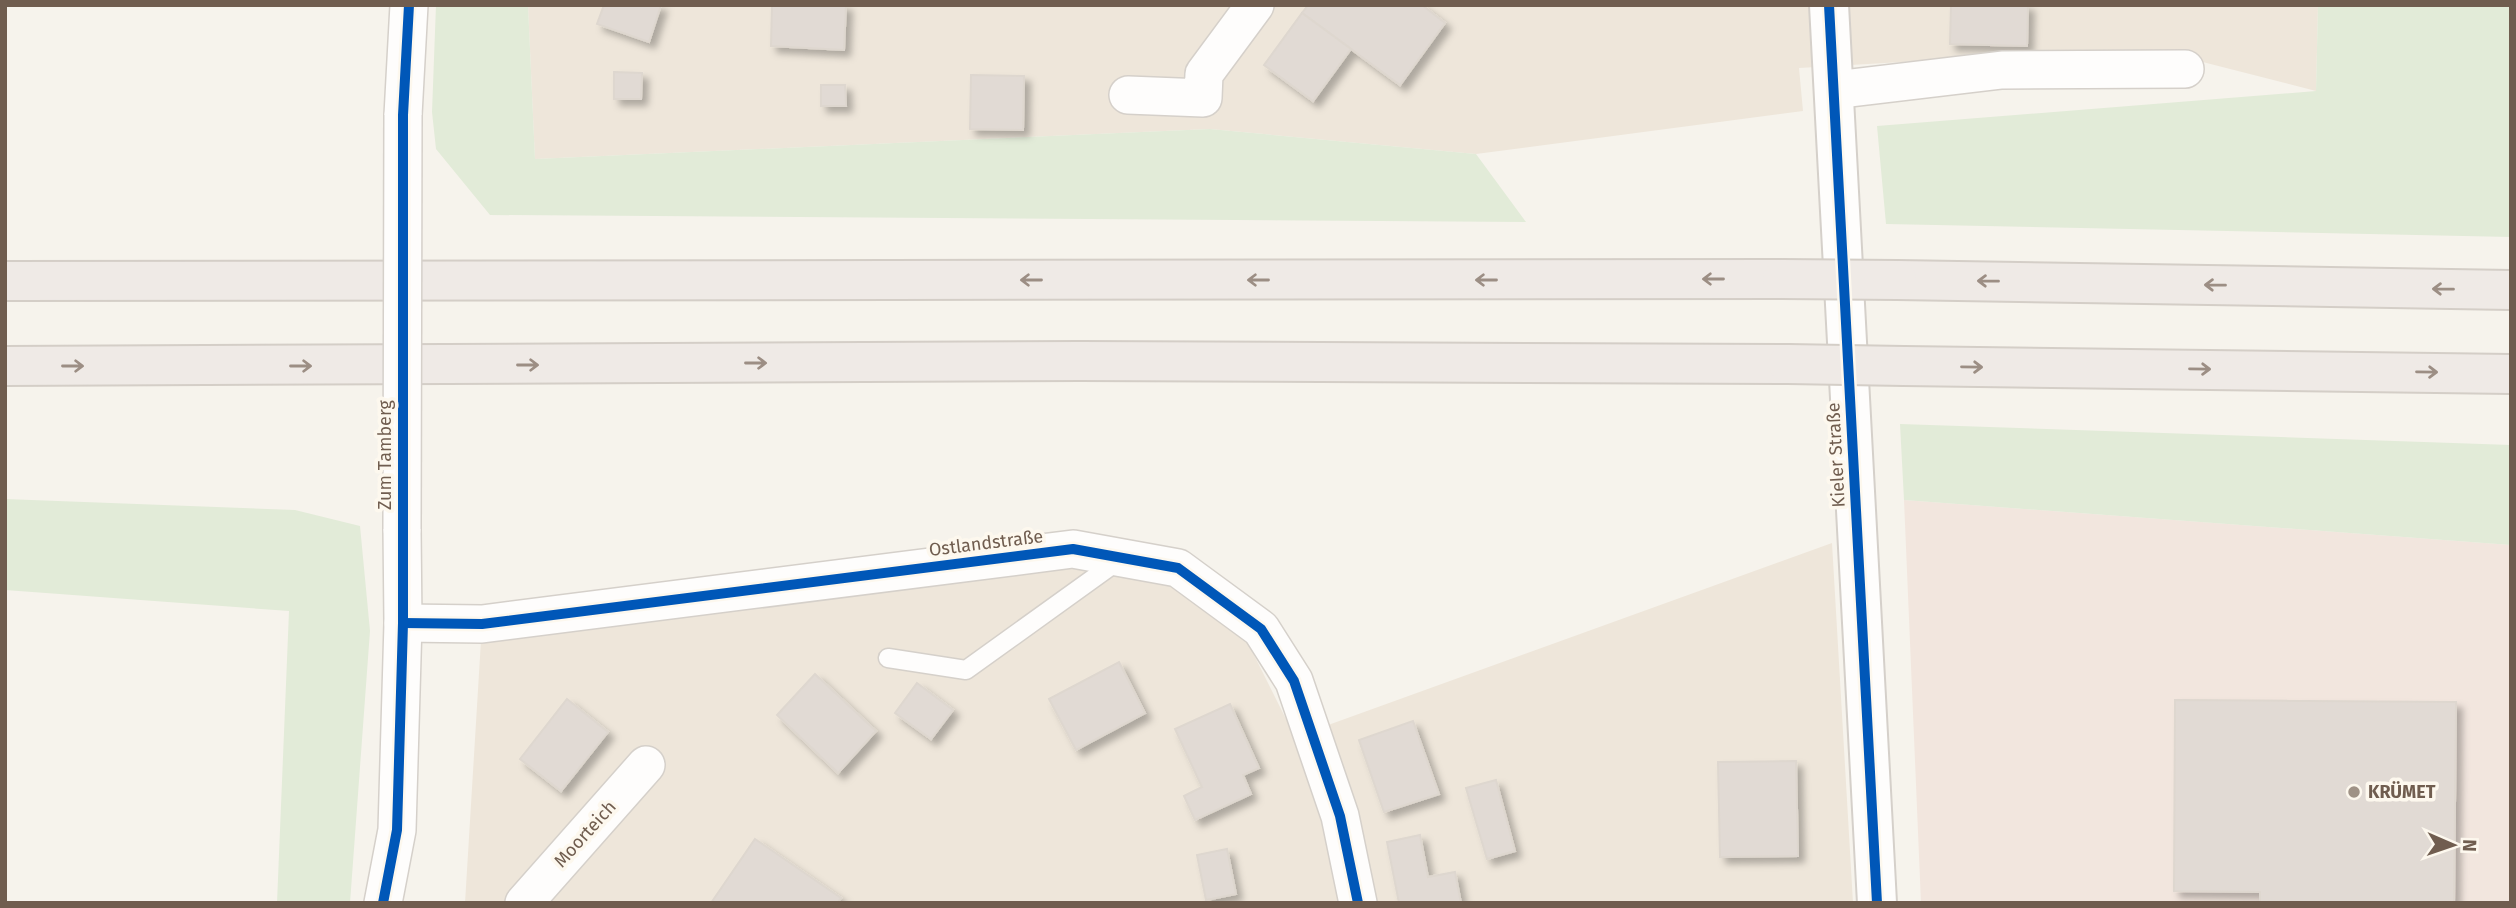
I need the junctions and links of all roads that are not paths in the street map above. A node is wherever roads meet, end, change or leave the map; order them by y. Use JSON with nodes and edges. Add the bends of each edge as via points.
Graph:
{"nodes":[{"id":1,"x":409,"y":5,"type":"edge"},
{"id":2,"x":1255,"y":5,"type":"edge"},
{"id":3,"x":1829,"y":5,"type":"edge"},
{"id":4,"x":2185,"y":69,"type":"dead end"},
{"id":5,"x":1834,"y":90,"type":"junction"},
{"id":6,"x":1128,"y":95,"type":"dead end"},
{"id":7,"x":5,"y":281,"type":"edge"},
{"id":8,"x":2511,"y":290,"type":"edge"},
{"id":9,"x":5,"y":366,"type":"edge"},
{"id":10,"x":2511,"y":374,"type":"edge"},
{"id":11,"x":1122,"y":558,"type":"junction"},
{"id":12,"x":404,"y":623,"type":"junction"},
{"id":13,"x":888,"y":658,"type":"dead end"},
{"id":14,"x":646,"y":765,"type":"dead end"},
{"id":15,"x":383,"y":903,"type":"edge"},
{"id":16,"x":524,"y":903,"type":"edge"},
{"id":17,"x":1358,"y":903,"type":"edge"},
{"id":18,"x":1877,"y":903,"type":"edge"}],
"edges":[{"from":1,"to":12,"type":"street","name":"Zum Tamberg","bridge":true,"via":[[403,115]]},
{"from":2,"to":6,"type":"street","via":[[1204,74],[1203,97]]},
{"from":3,"to":5,"type":"street","name":"Kieler Straße"},
{"from":4,"to":5,"type":"street","via":[[2002,71]]},
{"from":5,"to":18,"type":"street","name":"Kieler Straße"},
{"from":8,"to":7,"type":"highway","one_way":true,"bridge":true,"via":[[1897,279]]},
{"from":9,"to":10,"type":"highway","one_way":true,"bridge":true,"via":[[1066,361]]},
{"from":11,"to":12,"type":"street","name":"Ostlandstraße","via":[[1073,549],[482,624]]},
{"from":11,"to":13,"type":"lane","via":[[966,670]]},
{"from":11,"to":17,"type":"street","name":"Ostlandstraße","via":[[1178,568],[1261,629],[1294,681],[1340,816]]},
{"from":12,"to":15,"type":"street","name":"Zum Tamberg","via":[[397,830]]},
{"from":14,"to":16,"type":"street","name":"Moorteich"}]}
